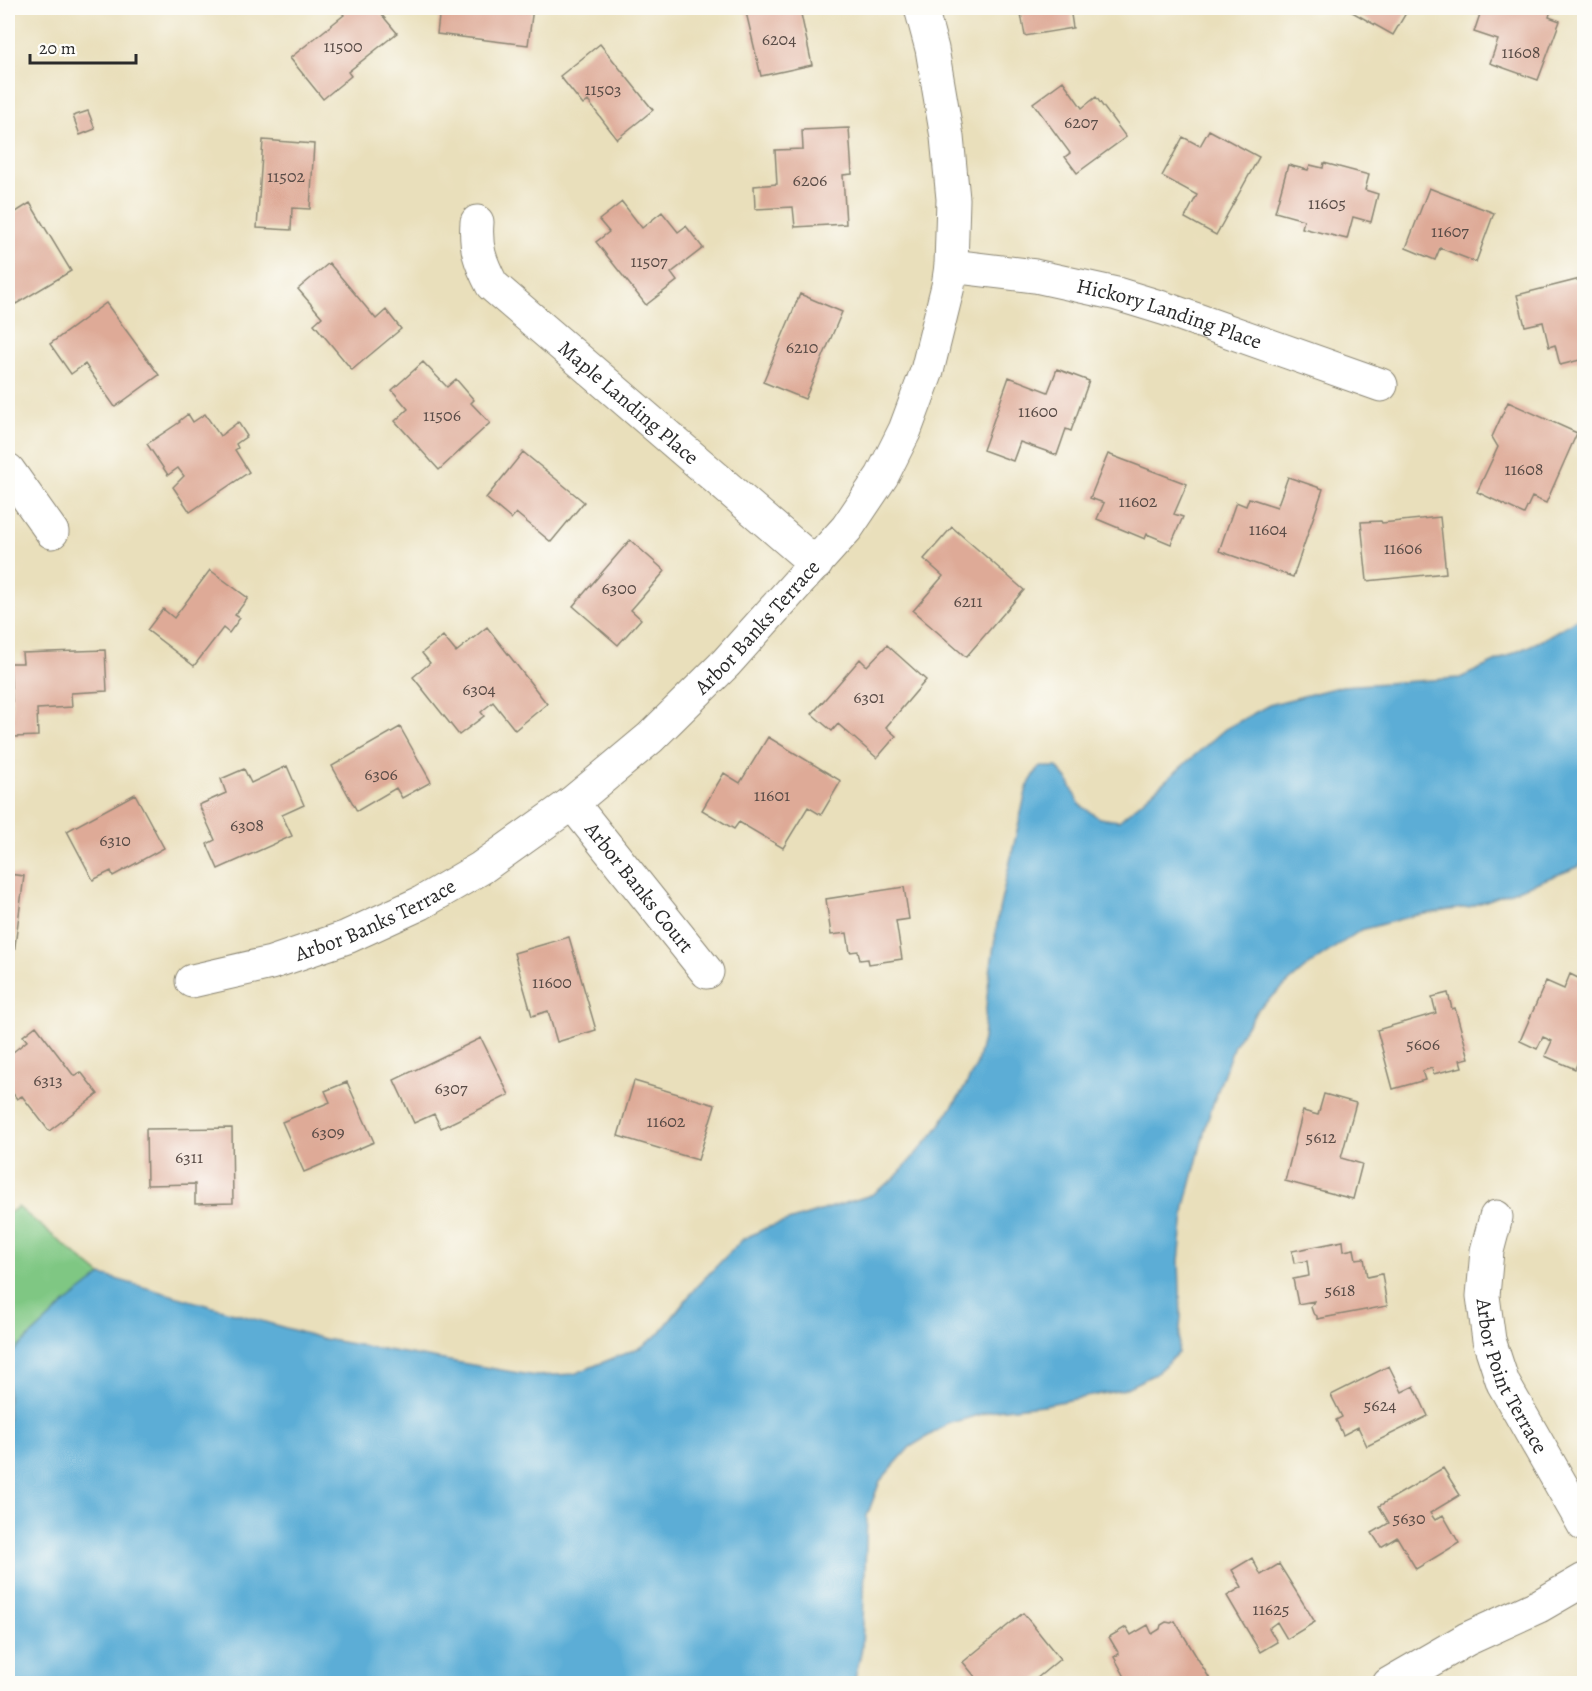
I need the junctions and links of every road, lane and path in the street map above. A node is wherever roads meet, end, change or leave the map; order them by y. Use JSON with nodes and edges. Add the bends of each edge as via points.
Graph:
{"nodes":[{"id":1,"x":921,"y":8,"type":"edge"},
{"id":2,"x":477,"y":222,"type":"dead end"},
{"id":3,"x":951,"y":266,"type":"junction"},
{"id":4,"x":1381,"y":385,"type":"dead end"},
{"id":5,"x":8,"y":470,"type":"edge"},
{"id":6,"x":52,"y":532,"type":"dead end"},
{"id":7,"x":816,"y":564,"type":"junction"},
{"id":8,"x":572,"y":803,"type":"junction"},
{"id":9,"x":707,"y":972,"type":"dead end"},
{"id":10,"x":192,"y":981,"type":"dead end"},
{"id":11,"x":1496,"y":1217,"type":"dead end"},
{"id":12,"x":1584,"y":1525,"type":"edge"},
{"id":13,"x":1584,"y":1580,"type":"edge"},
{"id":14,"x":1389,"y":1683,"type":"edge"}],
"edges":[{"from":1,"to":3,"type":"street","name":"Arbor Banks Terrace","via":[[947,137],[953,199]]},
{"from":2,"to":7,"type":"street","name":"Maple Landing Place","via":[[480,260],[492,285]]},
{"from":3,"to":4,"type":"street","name":"Hickory Landing Place","via":[[1035,276],[1117,294]]},
{"from":3,"to":7,"type":"street","name":"Arbor Banks Terrace","via":[[927,371],[905,430],[847,528]]},
{"from":5,"to":6,"type":"street"},
{"from":7,"to":8,"type":"street","name":"Arbor Banks Terrace","via":[[726,663],[650,738]]},
{"from":8,"to":9,"type":"street","name":"Arbor Banks Court"},
{"from":8,"to":10,"type":"street","name":"Arbor Banks Terrace","via":[[481,868],[410,908],[347,937],[282,959]]},
{"from":11,"to":12,"type":"street","name":"Arbor Point Terrace","via":[[1487,1251],[1483,1296],[1488,1340],[1503,1383]]},
{"from":13,"to":14,"type":"street"}]}
